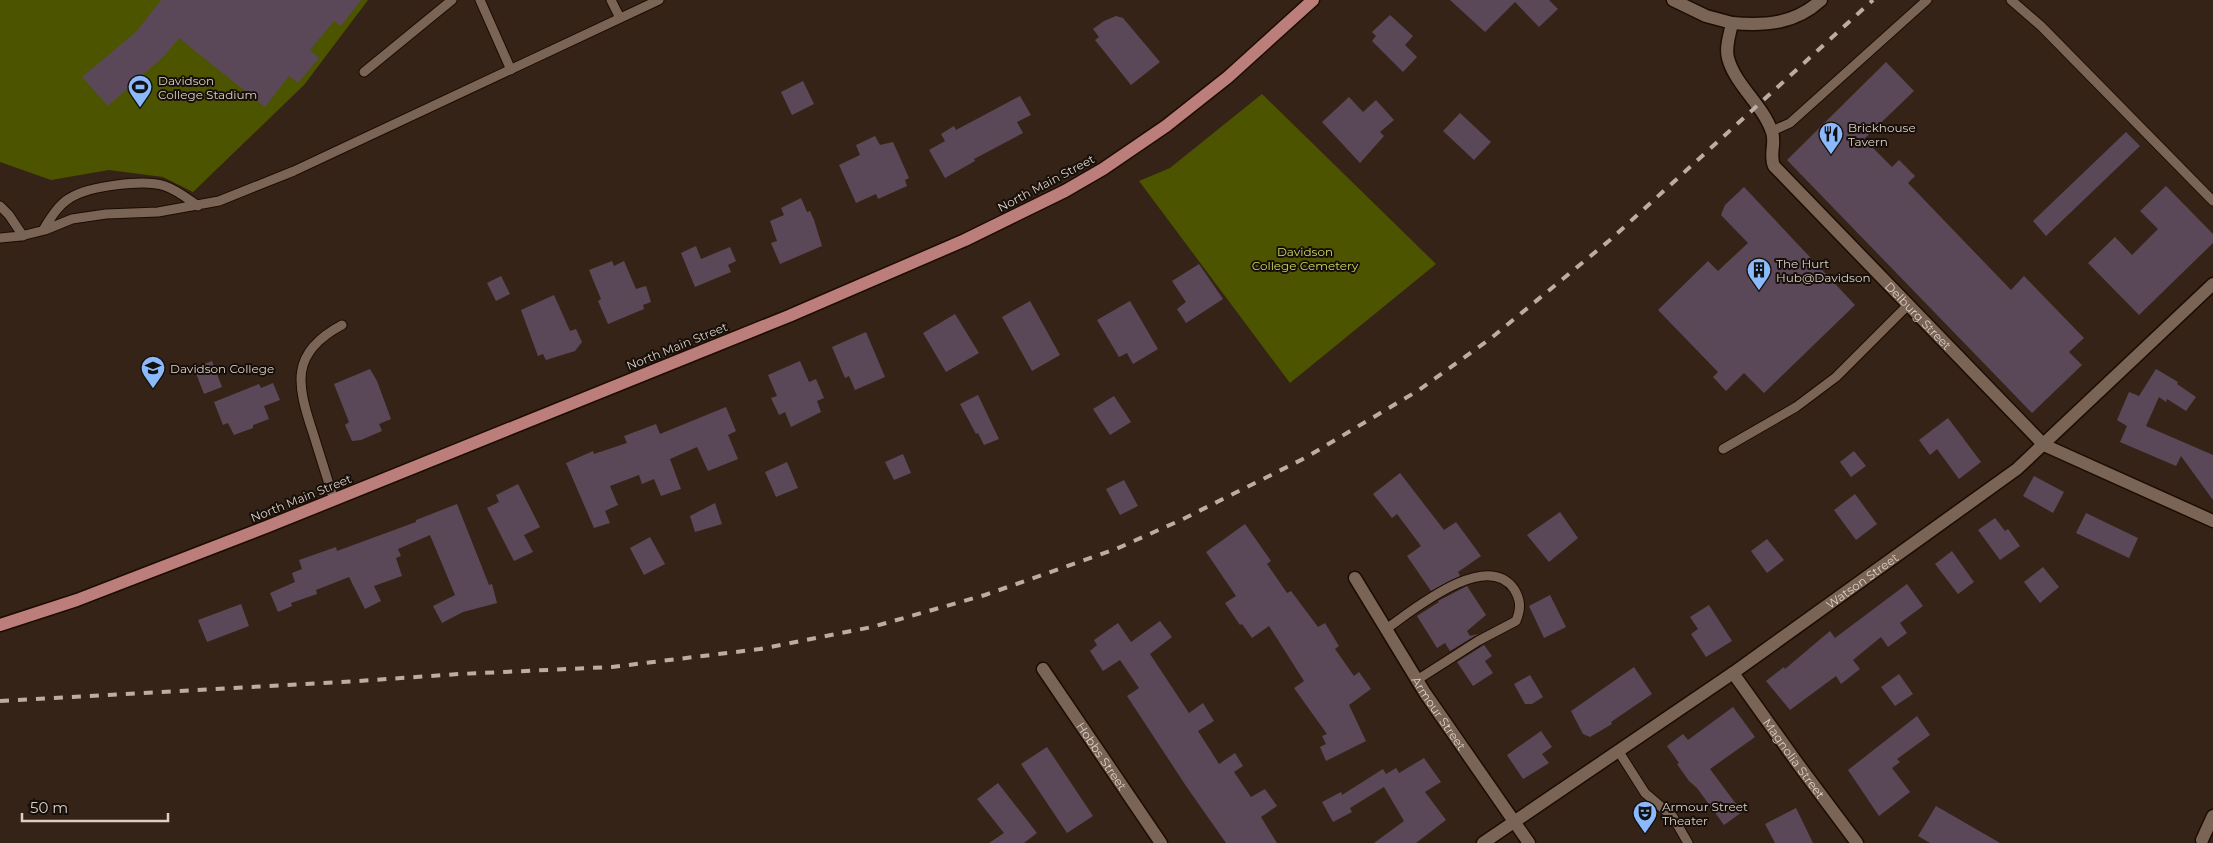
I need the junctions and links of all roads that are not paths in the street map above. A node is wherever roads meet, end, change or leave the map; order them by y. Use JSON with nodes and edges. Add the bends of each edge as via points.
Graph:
{"nodes":[{"id":1,"x":452,"y":0,"type":"edge"},
{"id":2,"x":480,"y":0,"type":"edge"},
{"id":3,"x":611,"y":0,"type":"edge"},
{"id":4,"x":659,"y":0,"type":"edge"},
{"id":5,"x":1313,"y":0,"type":"edge"},
{"id":6,"x":1673,"y":0,"type":"edge"},
{"id":7,"x":1821,"y":0,"type":"edge"},
{"id":8,"x":1927,"y":0,"type":"edge"},
{"id":9,"x":2011,"y":0,"type":"edge"},
{"id":10,"x":620,"y":18,"type":"junction"},
{"id":11,"x":1732,"y":23,"type":"junction"},
{"id":12,"x":511,"y":70,"type":"junction"},
{"id":13,"x":364,"y":72,"type":"dead end"},
{"id":14,"x":1772,"y":131,"type":"junction"},
{"id":15,"x":2213,"y":201,"type":"edge"},
{"id":16,"x":0,"y":206,"type":"edge"},
{"id":17,"x":198,"y":206,"type":"junction"},
{"id":18,"x":43,"y":230,"type":"junction"},
{"id":19,"x":23,"y":236,"type":"junction"},
{"id":20,"x":0,"y":238,"type":"edge"},
{"id":21,"x":2213,"y":284,"type":"edge"},
{"id":22,"x":1908,"y":305,"type":"junction"},
{"id":23,"x":342,"y":325,"type":"dead end"},
{"id":24,"x":2044,"y":445,"type":"junction"},
{"id":25,"x":1723,"y":449,"type":"dead end"},
{"id":26,"x":334,"y":500,"type":"junction"},
{"id":27,"x":2213,"y":521,"type":"edge"},
{"id":28,"x":1355,"y":578,"type":"dead end"},
{"id":29,"x":0,"y":625,"type":"edge"},
{"id":30,"x":1386,"y":629,"type":"junction"},
{"id":31,"x":1043,"y":669,"type":"dead end"},
{"id":32,"x":1733,"y":673,"type":"junction"},
{"id":33,"x":1418,"y":680,"type":"junction"},
{"id":34,"x":1618,"y":752,"type":"junction"},
{"id":35,"x":2213,"y":816,"type":"edge"},
{"id":36,"x":1514,"y":822,"type":"junction"},
{"id":37,"x":2202,"y":840,"type":"dead end"},
{"id":38,"x":1161,"y":843,"type":"edge"},
{"id":39,"x":1483,"y":843,"type":"edge"},
{"id":40,"x":1529,"y":843,"type":"edge"},
{"id":41,"x":1688,"y":843,"type":"edge"},
{"id":42,"x":1857,"y":843,"type":"edge"}],
"edges":[{"from":1,"to":13,"type":"lane"},
{"from":2,"to":12,"type":"lane"},
{"from":3,"to":10,"type":"lane"},
{"from":4,"to":10,"type":"lane"},
{"from":5,"to":26,"type":"main road","name":"North Main Street","via":[[1228,77],[1166,126],[1065,191],[917,262]]},
{"from":6,"to":11,"type":"street","via":[[1706,16]]},
{"from":7,"to":11,"type":"street","via":[[1806,12],[1778,23]]},
{"from":8,"to":14,"type":"lane","via":[[1790,123]]},
{"from":9,"to":15,"type":"lane","via":[[2041,26]]},
{"from":10,"to":12,"type":"lane"},
{"from":11,"to":14,"type":"street","via":[[1728,48],[1730,63]]},
{"from":12,"to":17,"type":"lane","via":[[294,171]]},
{"from":14,"to":22,"type":"street","name":"Delburg Street","via":[[1771,160],[1774,166]]},
{"from":16,"to":19,"type":"lane"},
{"from":17,"to":18,"type":"lane","via":[[72,219]]},
{"from":17,"to":18,"type":"lane","via":[[167,186],[118,185],[71,197]]},
{"from":18,"to":19,"type":"lane"},
{"from":19,"to":20,"type":"lane"},
{"from":21,"to":24,"type":"street","name":"Watson Street"},
{"from":22,"to":24,"type":"street","name":"Delburg Street"},
{"from":22,"to":25,"type":"lane","via":[[1836,377],[1796,407]]},
{"from":23,"to":26,"type":"lane","via":[[314,344],[302,366],[300,381],[302,401]]},
{"from":24,"to":27,"type":"street","name":"Delburg Street"},
{"from":24,"to":32,"type":"street","name":"Watson Street","via":[[2017,469]]},
{"from":26,"to":29,"type":"main road","name":"North Main Street","via":[[133,579]]},
{"from":28,"to":30,"type":"street","name":"Armour Street"},
{"from":30,"to":33,"type":"street","name":"Armour Street"},
{"from":30,"to":33,"type":"lane","via":[[1454,583],[1495,577],[1510,584],[1518,594],[1521,610],[1516,621]]},
{"from":31,"to":38,"type":"street","name":"Hobbs Street"},
{"from":32,"to":34,"type":"street","name":"Watson Street"},
{"from":32,"to":42,"type":"street","name":"Magnolia Street"},
{"from":33,"to":36,"type":"street","name":"Armour Street"},
{"from":34,"to":36,"type":"street","name":"Watson Street"},
{"from":34,"to":41,"type":"lane","via":[[1645,794],[1673,817]]},
{"from":35,"to":37,"type":"street"},
{"from":36,"to":39,"type":"street","name":"Watson Street"},
{"from":36,"to":40,"type":"street","name":"Armour Street"}]}
